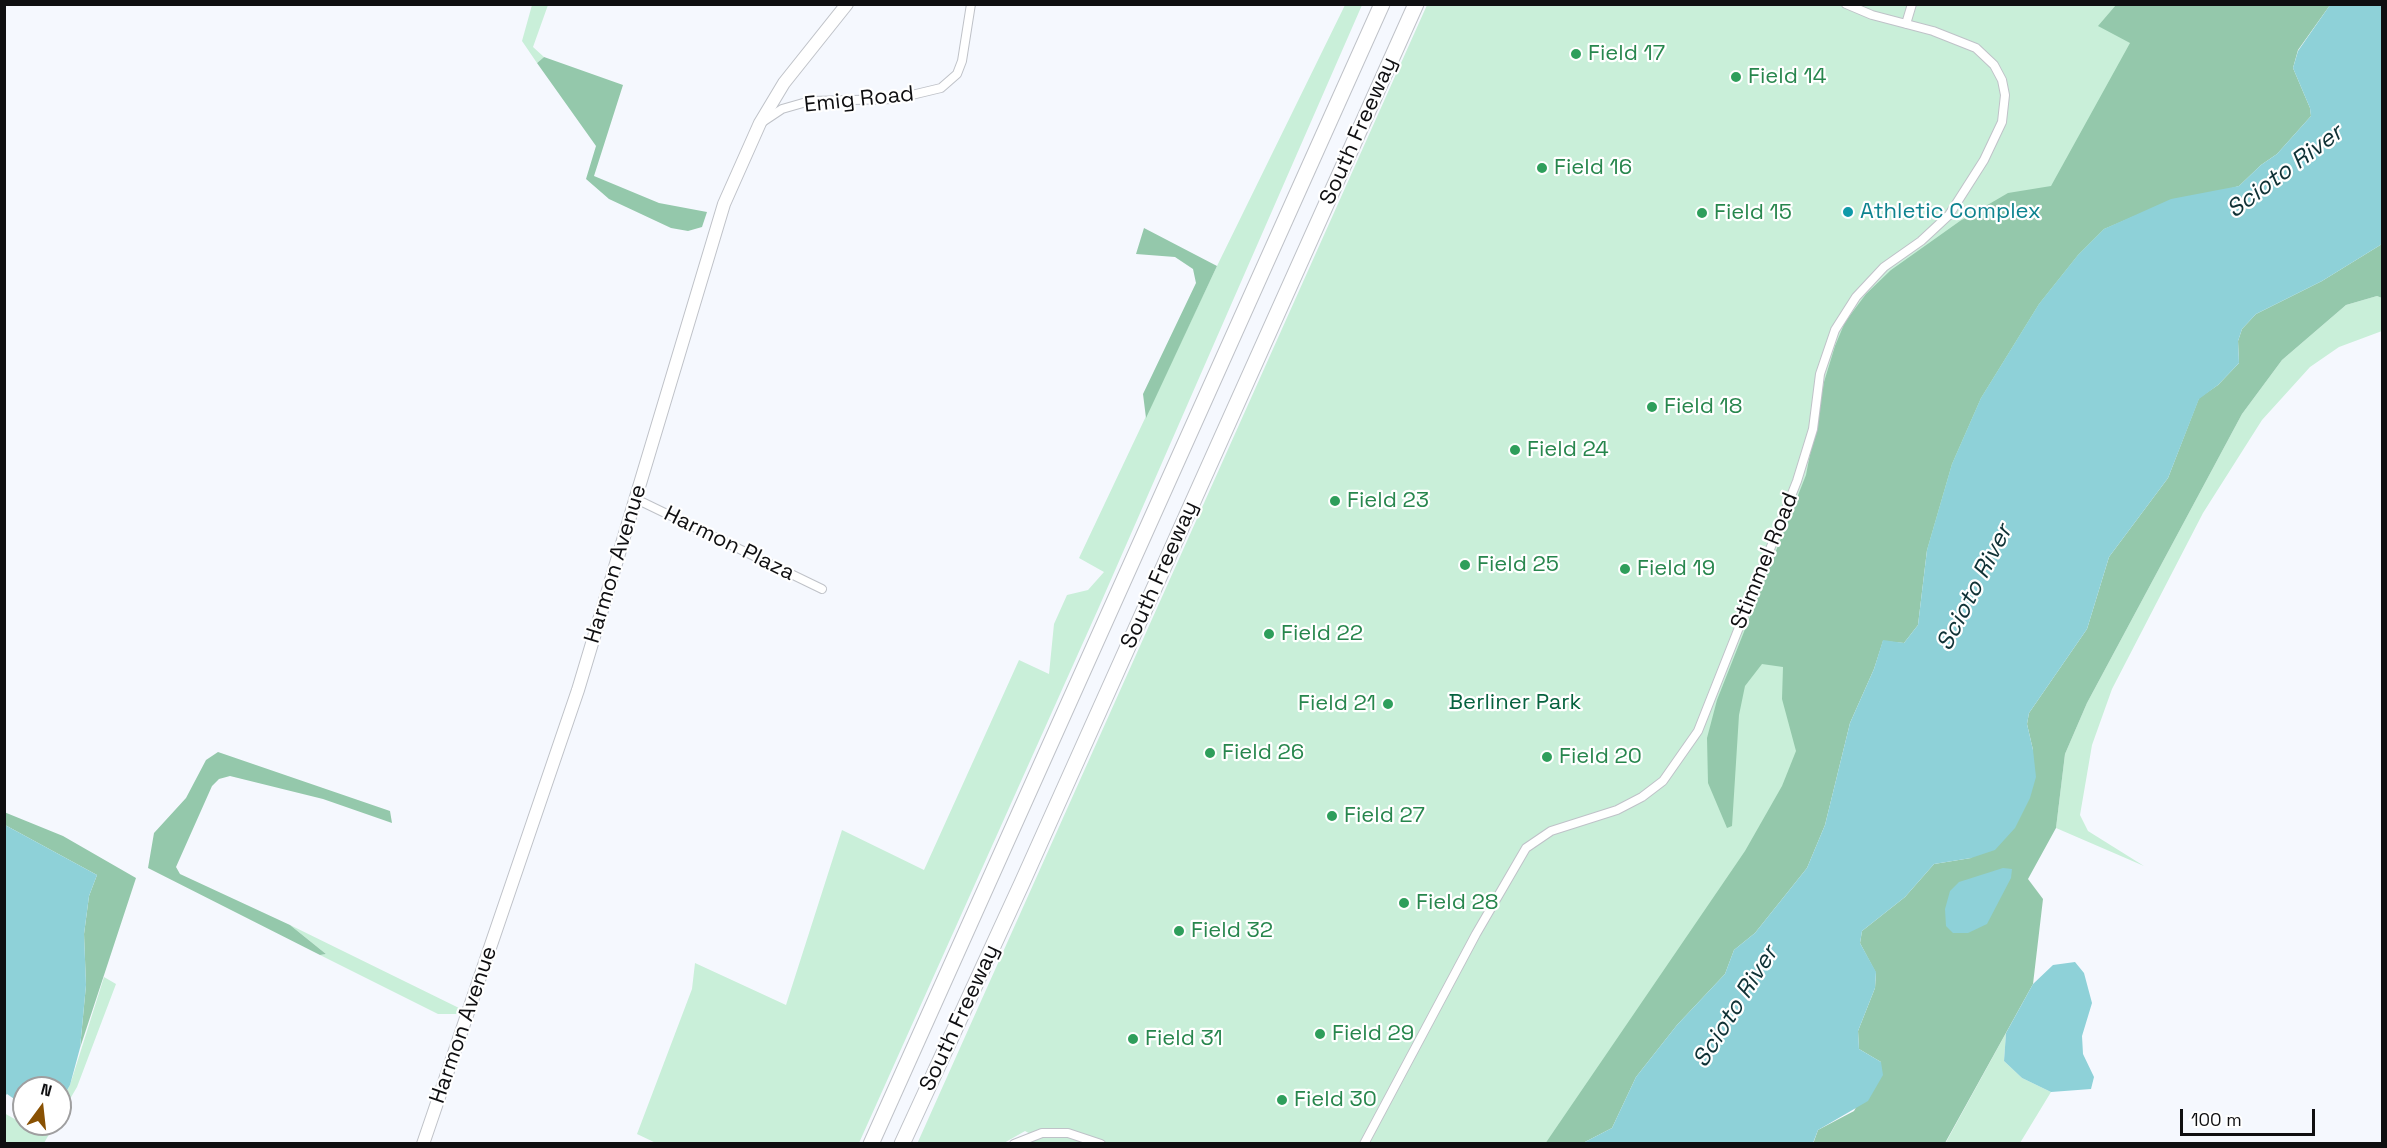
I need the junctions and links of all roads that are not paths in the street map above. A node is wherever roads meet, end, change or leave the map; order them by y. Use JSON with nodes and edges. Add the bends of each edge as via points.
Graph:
{"nodes":[{"id":1,"x":847,"y":4,"type":"edge"},
{"id":2,"x":971,"y":4,"type":"edge"},
{"id":3,"x":1382,"y":4,"type":"edge"},
{"id":4,"x":1416,"y":4,"type":"edge"},
{"id":5,"x":1846,"y":4,"type":"edge"},
{"id":6,"x":1912,"y":4,"type":"edge"},
{"id":7,"x":1906,"y":24,"type":"junction"},
{"id":8,"x":760,"y":123,"type":"junction"},
{"id":9,"x":636,"y":499,"type":"junction"},
{"id":10,"x":822,"y":589,"type":"dead end"},
{"id":11,"x":423,"y":1143,"type":"edge"},
{"id":12,"x":871,"y":1143,"type":"edge"},
{"id":13,"x":902,"y":1143,"type":"edge"},
{"id":14,"x":1014,"y":1143,"type":"edge"},
{"id":15,"x":1101,"y":1143,"type":"edge"},
{"id":16,"x":1364,"y":1143,"type":"edge"}],
"edges":[{"from":1,"to":8,"type":"main road","name":"Harmon Avenue","via":[[783,83]]},
{"from":2,"to":8,"type":"street","name":"Emig Road","via":[[962,61],[957,74],[941,88],[896,99],[810,101]]},
{"from":3,"to":12,"type":"highway","name":"South Freeway"},
{"from":4,"to":13,"type":"highway","name":"South Freeway"},
{"from":5,"to":7,"type":"street","name":"Stimmel Road"},
{"from":6,"to":7,"type":"street"},
{"from":7,"to":16,"type":"street","name":"Stimmel Road","via":[[1976,48],[1994,65],[2001,80],[2004,108],[2002,122],[1984,160],[1949,215],[1921,242],[1884,267],[1856,297],[1835,330],[1820,374],[1813,429],[1797,481],[1698,731],[1685,752],[1663,781],[1642,797],[1617,810],[1551,831],[1526,849]]},
{"from":8,"to":9,"type":"main road","name":"Harmon Avenue","via":[[724,204]]},
{"from":9,"to":10,"type":"street","name":"Harmon Plaza"},
{"from":9,"to":11,"type":"main road","name":"Harmon Avenue","via":[[578,690]]},
{"from":14,"to":15,"type":"street","via":[[1042,1133],[1068,1133]]}]}
